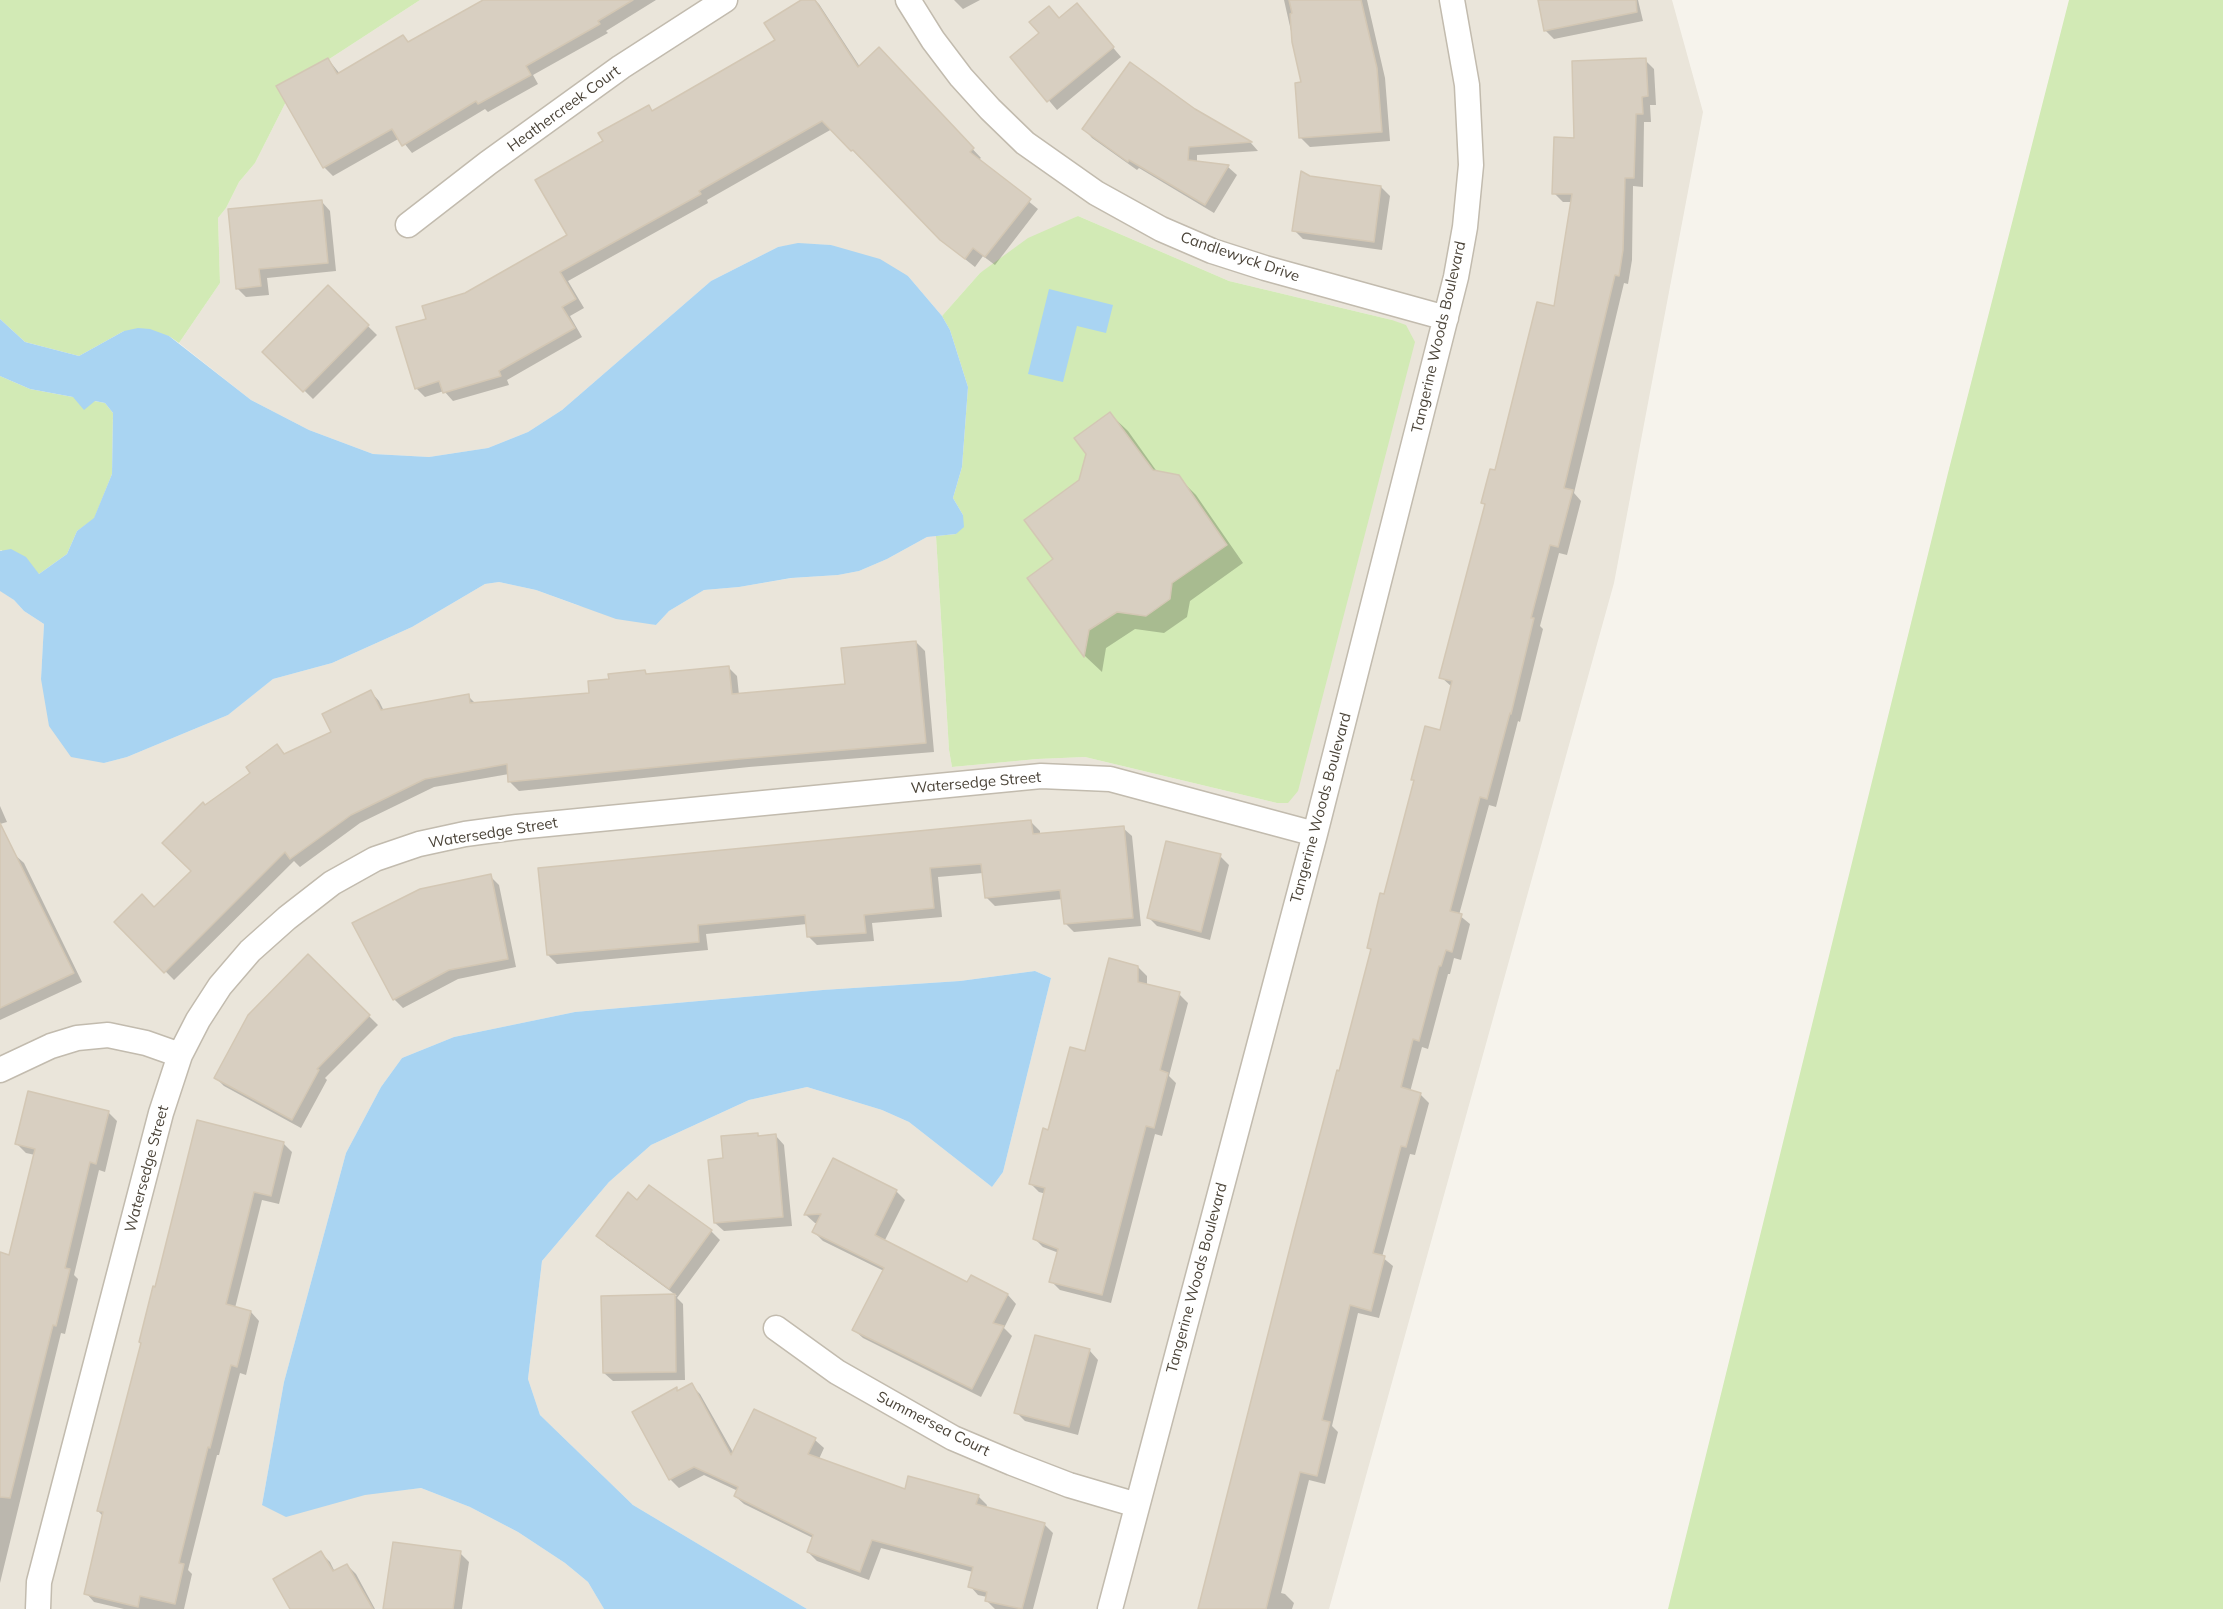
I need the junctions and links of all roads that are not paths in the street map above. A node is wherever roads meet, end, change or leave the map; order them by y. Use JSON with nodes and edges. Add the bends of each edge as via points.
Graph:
{"nodes":[{"id":1,"x":725,"y":0,"type":"edge"},
{"id":2,"x":908,"y":0,"type":"edge"},
{"id":3,"x":1452,"y":0,"type":"edge"},
{"id":4,"x":408,"y":225,"type":"dead end"},
{"id":5,"x":1446,"y":318,"type":"junction"},
{"id":6,"x":1315,"y":834,"type":"junction"},
{"id":7,"x":180,"y":1055,"type":"junction"},
{"id":8,"x":0,"y":1070,"type":"edge"},
{"id":9,"x":776,"y":1328,"type":"dead end"},
{"id":10,"x":1137,"y":1505,"type":"junction"},
{"id":11,"x":38,"y":1609,"type":"edge"},
{"id":12,"x":1110,"y":1609,"type":"edge"}],
"edges":[{"from":1,"to":4,"type":"street","name":"Heathercreek Court","via":[[621,67]]},
{"from":2,"to":5,"type":"street","name":"Candlewyck Drive","via":[[933,40],[990,109],[1025,143],[1096,193],[1161,229],[1212,251]]},
{"from":3,"to":5,"type":"street","name":"Tangerine Woods Boulevard","via":[[1467,85],[1471,165],[1465,227]]},
{"from":5,"to":6,"type":"street","name":"Tangerine Woods Boulevard"},
{"from":6,"to":7,"type":"street","name":"Watersedge Street","via":[[1110,779],[1041,776],[465,834],[375,859],[332,883],[250,951],[220,986]]},
{"from":6,"to":10,"type":"street","name":"Tangerine Woods Boulevard"},
{"from":7,"to":8,"type":"street","via":[[108,1035],[51,1046]]},
{"from":7,"to":11,"type":"street","name":"Watersedge Street","via":[[161,1113],[39,1582]]},
{"from":9,"to":10,"type":"street","name":"Summersea Court","via":[[837,1372],[953,1438],[1060,1481]]},
{"from":10,"to":12,"type":"street","name":"Tangerine Woods Boulevard"}]}
